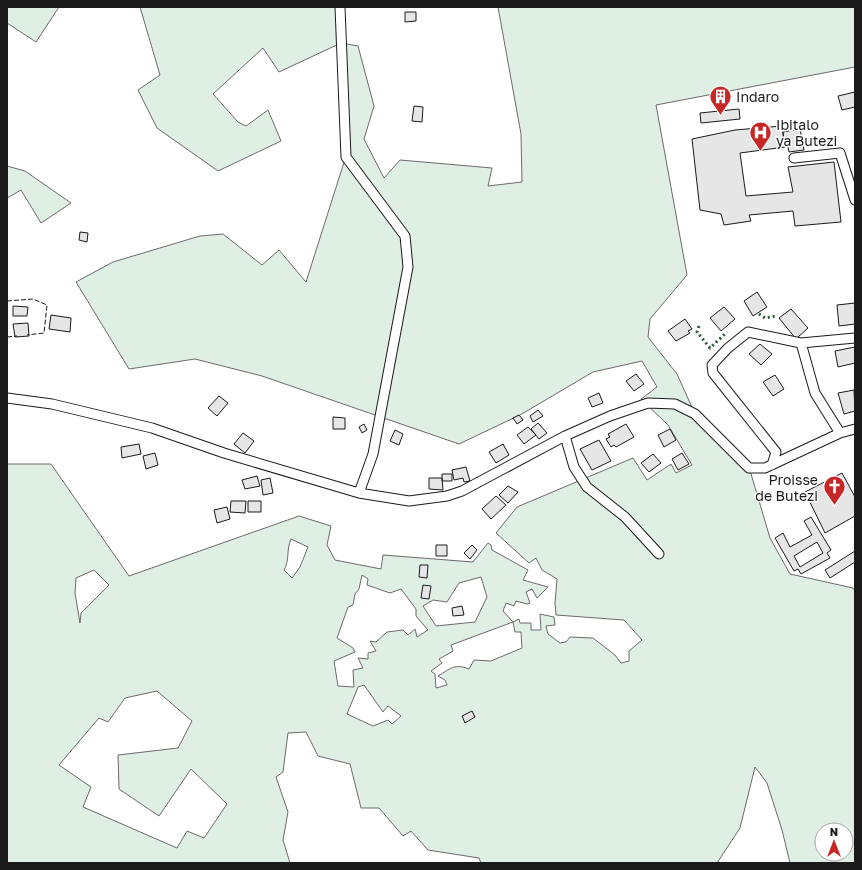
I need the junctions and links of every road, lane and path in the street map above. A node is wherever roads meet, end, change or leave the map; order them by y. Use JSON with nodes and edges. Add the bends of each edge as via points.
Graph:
{"nodes":[{"id":1,"x":340,"y":7,"type":"edge"},
{"id":2,"x":794,"y":158,"type":"dead end"},
{"id":3,"x":855,"y":200,"type":"edge"},
{"id":4,"x":855,"y":338,"type":"edge"},
{"id":5,"x":801,"y":343,"type":"junction"},
{"id":6,"x":7,"y":398,"type":"edge"},
{"id":7,"x":855,"y":429,"type":"edge"},
{"id":8,"x":840,"y":433,"type":"junction"},
{"id":9,"x":565,"y":436,"type":"junction"},
{"id":10,"x":772,"y":465,"type":"junction"},
{"id":11,"x":359,"y":493,"type":"junction"},
{"id":12,"x":658,"y":554,"type":"dead end"}],
"edges":[{"from":1,"to":11,"type":"street","via":[[346,156],[405,236],[408,267],[373,454]]},
{"from":2,"to":3,"type":"street","via":[[840,153]]},
{"from":4,"to":5,"type":"street"},
{"from":5,"to":8,"type":"street","via":[[815,393]]},
{"from":5,"to":10,"type":"street","via":[[748,332],[712,365],[713,374],[776,452]]},
{"from":6,"to":11,"type":"street","via":[[52,404],[146,426],[224,453]]},
{"from":7,"to":8,"type":"street"},
{"from":8,"to":10,"type":"street"},
{"from":9,"to":10,"type":"street","via":[[616,414],[648,404],[668,403],[696,414],[749,467],[765,468]]},
{"from":9,"to":11,"type":"street","via":[[462,492],[409,501]]},
{"from":9,"to":12,"type":"street","via":[[571,460],[587,487],[625,517]]}]}
